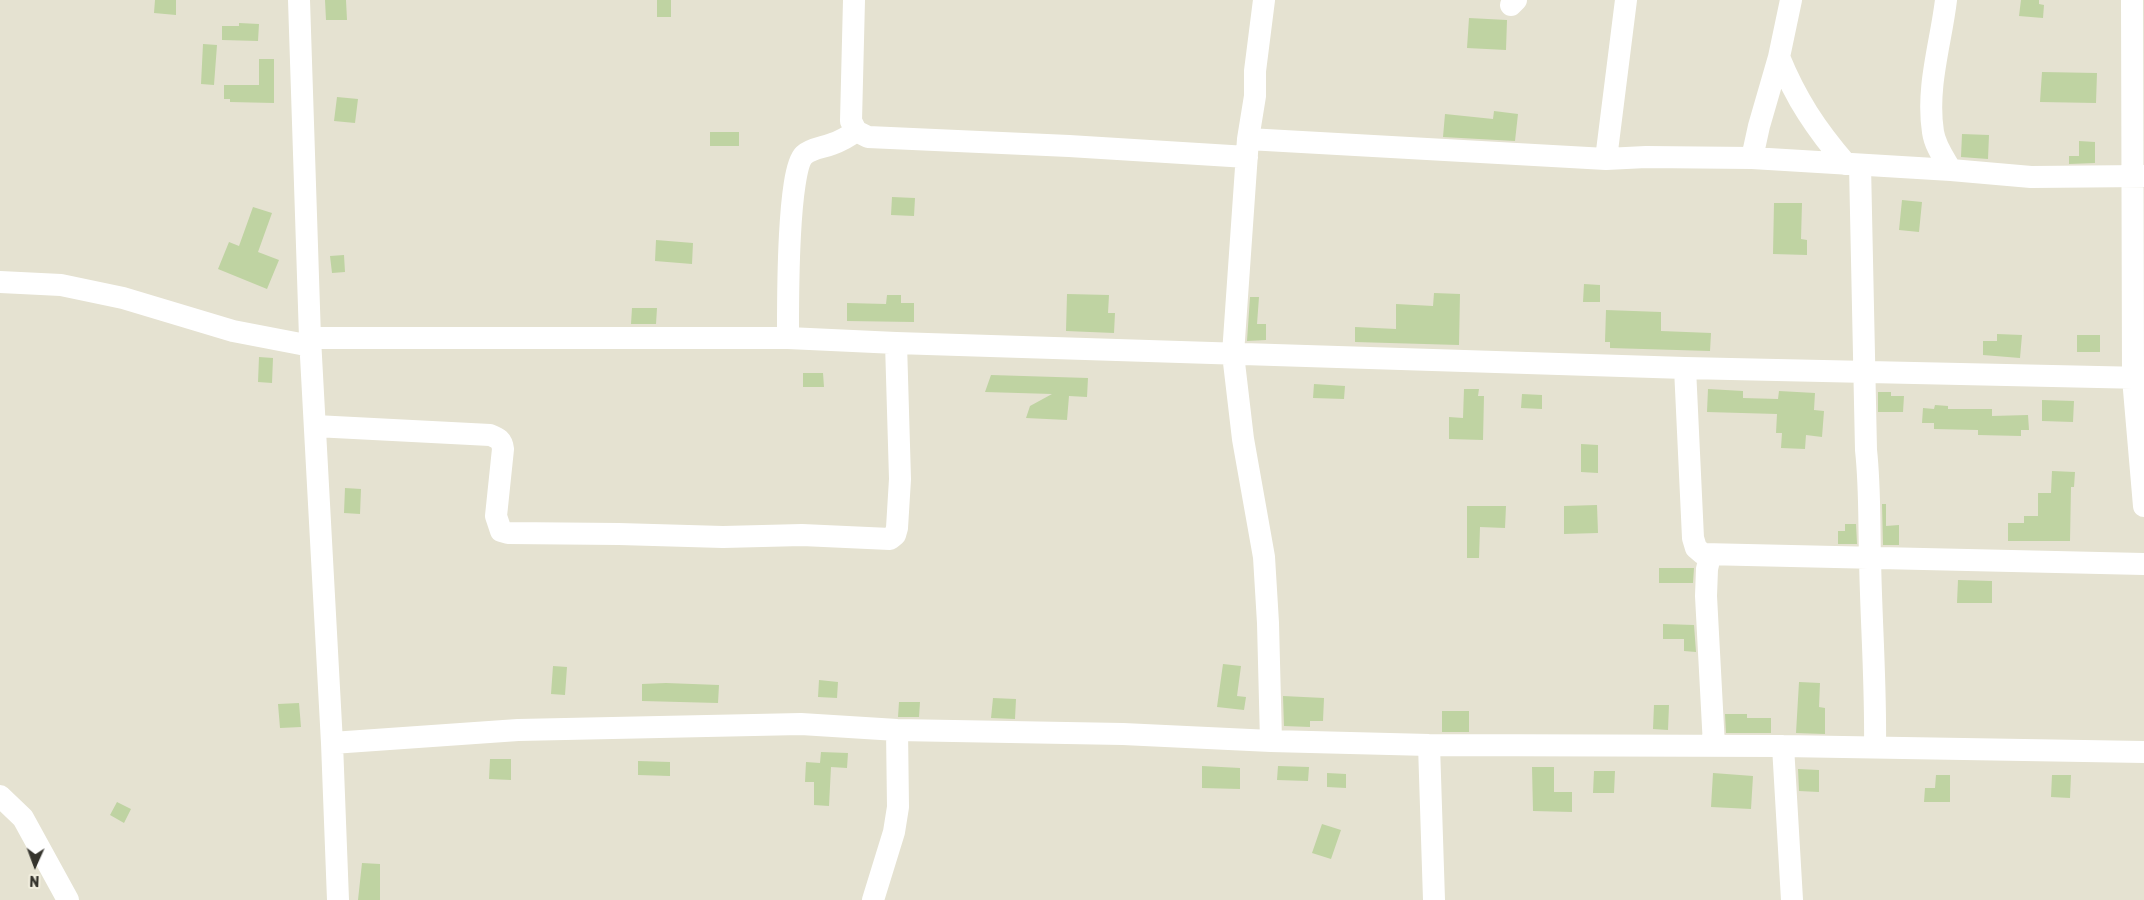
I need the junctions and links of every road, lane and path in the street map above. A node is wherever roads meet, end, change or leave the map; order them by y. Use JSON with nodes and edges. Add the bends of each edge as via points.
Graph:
{"nodes":[{"id":1,"x":299,"y":0,"type":"edge"},
{"id":2,"x":854,"y":0,"type":"edge"},
{"id":3,"x":1264,"y":0,"type":"edge"},
{"id":4,"x":1626,"y":0,"type":"edge"},
{"id":5,"x":1791,"y":0,"type":"edge"},
{"id":6,"x":1946,"y":0,"type":"edge"},
{"id":7,"x":2132,"y":0,"type":"edge"},
{"id":8,"x":1779,"y":57,"type":"junction"},
{"id":9,"x":856,"y":131,"type":"junction"},
{"id":10,"x":1248,"y":148,"type":"junction"},
{"id":11,"x":1752,"y":158,"type":"junction"},
{"id":12,"x":1606,"y":159,"type":"junction"},
{"id":13,"x":1853,"y":165,"type":"junction"},
{"id":14,"x":1951,"y":170,"type":"junction"},
{"id":15,"x":2139,"y":176,"type":"edge"},
{"id":16,"x":0,"y":282,"type":"edge"},
{"id":17,"x":788,"y":338,"type":"junction"},
{"id":18,"x":310,"y":342,"type":"junction"},
{"id":19,"x":896,"y":343,"type":"junction"},
{"id":20,"x":1233,"y":354,"type":"junction"},
{"id":21,"x":1685,"y":368,"type":"junction"},
{"id":22,"x":1865,"y":371,"type":"junction"},
{"id":23,"x":2139,"y":378,"type":"edge"},
{"id":24,"x":315,"y":426,"type":"junction"},
{"id":25,"x":2144,"y":506,"type":"edge"},
{"id":26,"x":1710,"y":556,"type":"junction"},
{"id":27,"x":1870,"y":557,"type":"junction"},
{"id":28,"x":2144,"y":564,"type":"edge"},
{"id":29,"x":897,"y":730,"type":"junction"},
{"id":30,"x":1271,"y":741,"type":"junction"},
{"id":31,"x":332,"y":743,"type":"junction"},
{"id":32,"x":1429,"y":745,"type":"junction"},
{"id":33,"x":1714,"y":746,"type":"junction"},
{"id":34,"x":1783,"y":746,"type":"junction"},
{"id":35,"x":1875,"y":747,"type":"junction"},
{"id":36,"x":2144,"y":752,"type":"edge"},
{"id":37,"x":0,"y":796,"type":"edge"},
{"id":38,"x":68,"y":900,"type":"edge"},
{"id":39,"x":338,"y":900,"type":"edge"},
{"id":40,"x":873,"y":900,"type":"edge"},
{"id":41,"x":1434,"y":900,"type":"edge"},
{"id":42,"x":1792,"y":900,"type":"edge"}],
"edges":[{"from":1,"to":18,"type":"street"},
{"from":2,"to":9,"type":"street","via":[[850,101],[851,121]]},
{"from":3,"to":10,"type":"street"},
{"from":4,"to":12,"type":"street"},
{"from":5,"to":8,"type":"street"},
{"from":6,"to":14,"type":"street","via":[[1935,59],[1932,114],[1938,148]]},
{"from":7,"to":15,"type":"street"},
{"from":8,"to":11,"type":"street"},
{"from":8,"to":13,"type":"street","via":[[1813,124]]},
{"from":9,"to":10,"type":"street","via":[[868,137],[907,140]]},
{"from":9,"to":17,"type":"street","via":[[832,144],[810,150],[800,163],[791,210]]},
{"from":10,"to":12,"type":"street"},
{"from":10,"to":20,"type":"street"},
{"from":11,"to":12,"type":"street"},
{"from":11,"to":13,"type":"street"},
{"from":13,"to":14,"type":"street"},
{"from":13,"to":22,"type":"street"},
{"from":14,"to":15,"type":"street","via":[[2031,177]]},
{"from":15,"to":23,"type":"street"},
{"from":16,"to":18,"type":"street","via":[[61,285],[123,298],[233,331]]},
{"from":17,"to":18,"type":"street"},
{"from":17,"to":19,"type":"street"},
{"from":18,"to":24,"type":"street"},
{"from":19,"to":20,"type":"street"},
{"from":19,"to":24,"type":"street","via":[[900,479],[897,528],[895,536],[890,539],[508,534],[501,531],[496,516],[503,449],[499,439],[490,435]]},
{"from":20,"to":21,"type":"street"},
{"from":20,"to":30,"type":"street","via":[[1264,557]]},
{"from":21,"to":22,"type":"street"},
{"from":21,"to":26,"type":"street","via":[[1693,538],[1696,548]]},
{"from":22,"to":23,"type":"street"},
{"from":22,"to":27,"type":"street"},
{"from":23,"to":25,"type":"street"},
{"from":24,"to":31,"type":"street"},
{"from":26,"to":27,"type":"street"},
{"from":26,"to":33,"type":"street","via":[[1706,596]]},
{"from":27,"to":28,"type":"street"},
{"from":27,"to":35,"type":"street"},
{"from":29,"to":30,"type":"street","via":[[1123,734]]},
{"from":29,"to":31,"type":"street","via":[[801,724],[518,730]]},
{"from":29,"to":40,"type":"street","via":[[898,807],[894,832]]},
{"from":30,"to":32,"type":"street"},
{"from":31,"to":39,"type":"street"},
{"from":32,"to":33,"type":"street"},
{"from":32,"to":41,"type":"street"},
{"from":33,"to":34,"type":"street"},
{"from":34,"to":35,"type":"street"},
{"from":34,"to":42,"type":"street"},
{"from":35,"to":36,"type":"street"},
{"from":37,"to":38,"type":"street","via":[[23,818]]}]}
